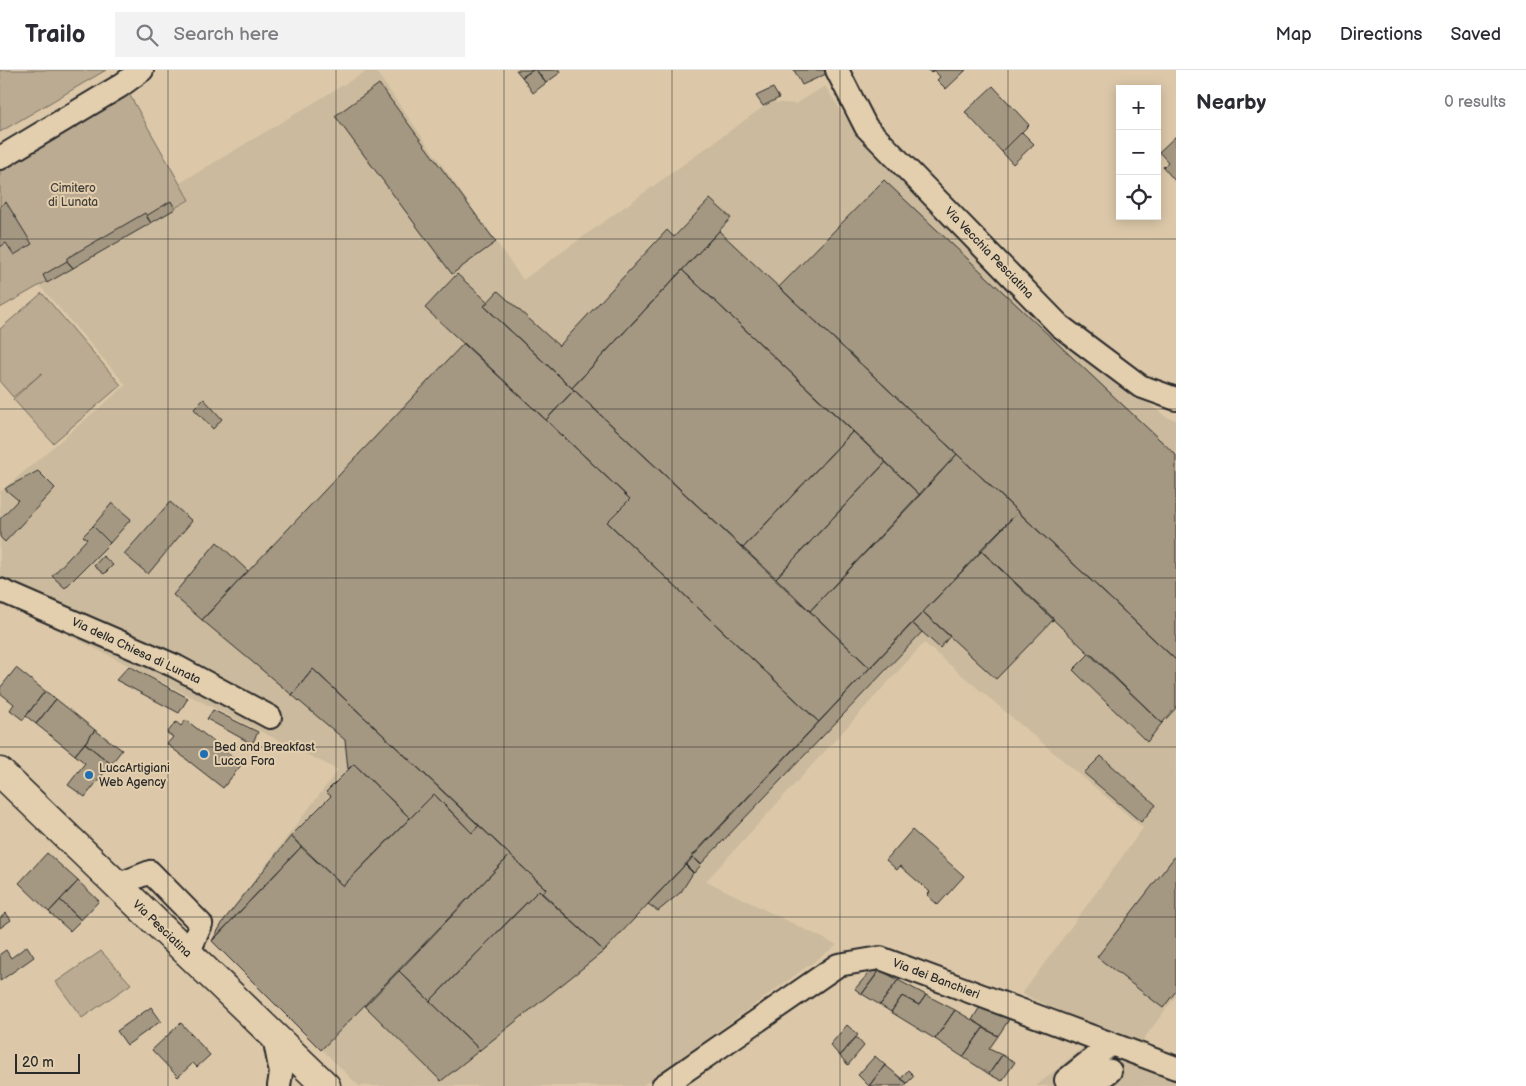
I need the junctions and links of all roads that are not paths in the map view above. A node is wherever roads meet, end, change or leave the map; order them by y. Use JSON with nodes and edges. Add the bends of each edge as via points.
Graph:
{"nodes":[{"id":1,"x":142,"y":70,"type":"edge"},
{"id":2,"x":837,"y":70,"type":"edge"},
{"id":3,"x":0,"y":158,"type":"edge"},
{"id":4,"x":1176,"y":399,"type":"edge"},
{"id":5,"x":0,"y":590,"type":"edge"},
{"id":6,"x":270,"y":717,"type":"dead end"},
{"id":7,"x":0,"y":772,"type":"edge"},
{"id":8,"x":274,"y":1037,"type":"junction"},
{"id":9,"x":1111,"y":1044,"type":"junction"},
{"id":10,"x":1176,"y":1068,"type":"edge"},
{"id":11,"x":1110,"y":1071,"type":"dead end"},
{"id":12,"x":279,"y":1086,"type":"edge"},
{"id":13,"x":326,"y":1086,"type":"edge"},
{"id":14,"x":663,"y":1086,"type":"edge"},
{"id":15,"x":1078,"y":1086,"type":"edge"},
{"id":16,"x":1090,"y":1086,"type":"edge"}],
"edges":[{"from":1,"to":3,"type":"street"},
{"from":2,"to":4,"type":"street","name":"Via Vecchia Pesciatina","via":[[866,127],[1060,326],[1140,386]]},
{"from":5,"to":6,"type":"street","name":"Via della Chiesa di Lunata","via":[[175,666]]},
{"from":7,"to":8,"type":"main road","name":"Via Pesciatina"},
{"from":8,"to":12,"type":"street","via":[[281,1073]]},
{"from":8,"to":13,"type":"main road","name":"Via Pesciatina"},
{"from":9,"to":10,"type":"street","name":"Via dei Banchieri"},
{"from":9,"to":14,"type":"street","name":"Via dei Banchieri","via":[[880,958],[838,965]]},
{"from":9,"to":15,"type":"street","via":[[1066,1080]]},
{"from":11,"to":16,"type":"street"}]}
